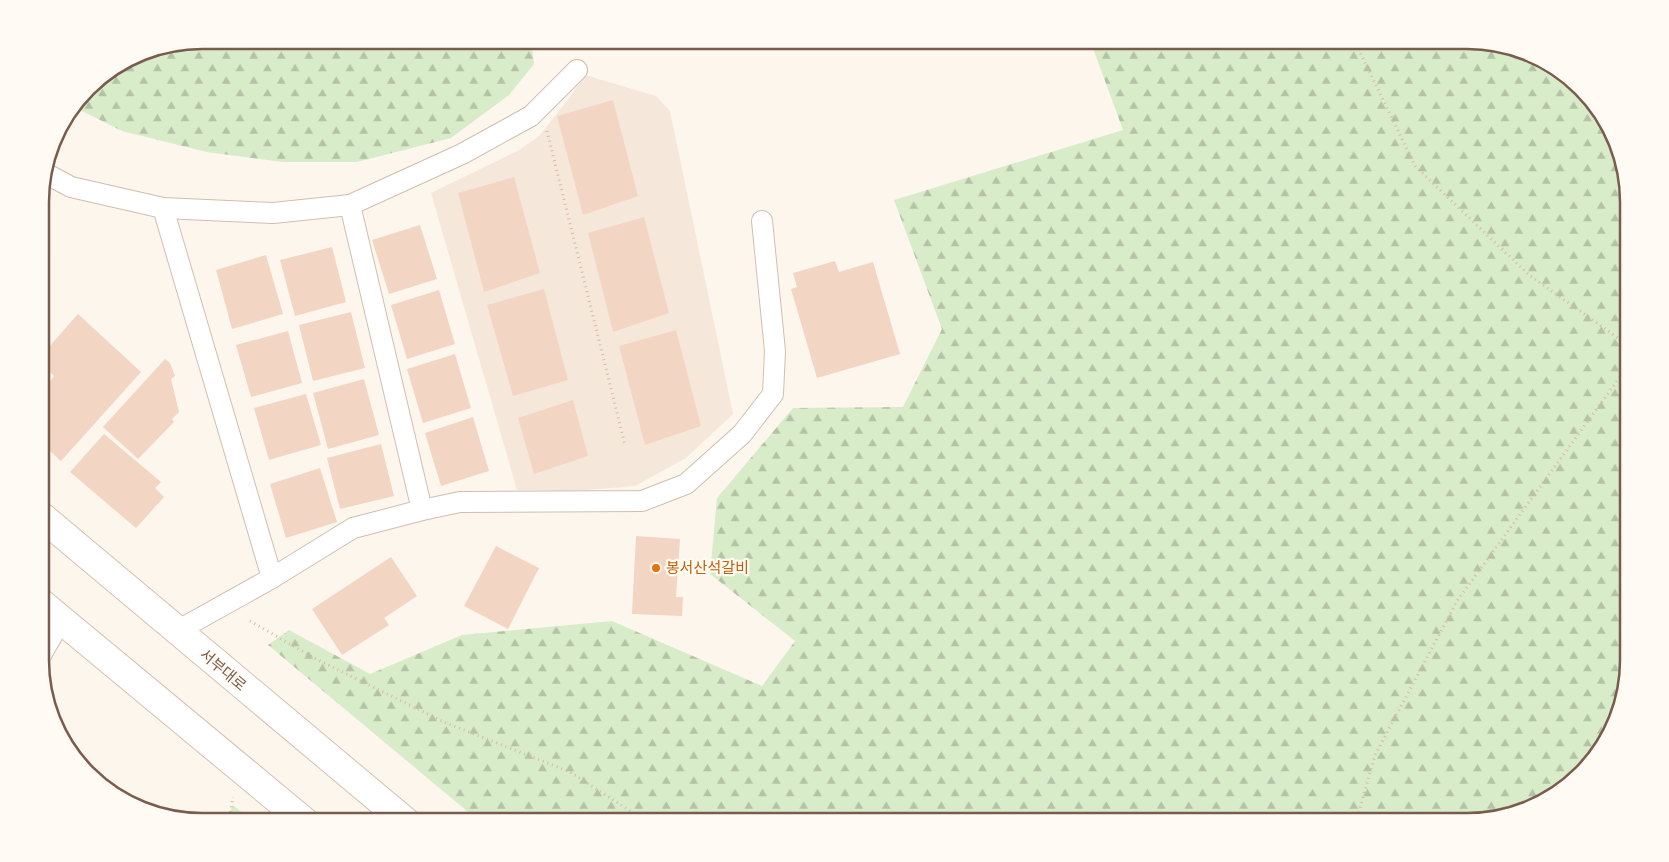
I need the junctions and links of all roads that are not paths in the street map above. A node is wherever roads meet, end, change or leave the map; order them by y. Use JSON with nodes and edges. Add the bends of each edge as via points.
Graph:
{"nodes":[{"id":1,"x":577,"y":70,"type":"dead end"},
{"id":2,"x":51,"y":176,"type":"edge"},
{"id":3,"x":350,"y":205,"type":"junction"},
{"id":4,"x":163,"y":208,"type":"junction"},
{"id":5,"x":762,"y":221,"type":"dead end"},
{"id":6,"x":422,"y":510,"type":"junction"},
{"id":7,"x":49,"y":523,"type":"edge"},
{"id":8,"x":272,"y":578,"type":"junction"},
{"id":9,"x":51,"y":612,"type":"edge"},
{"id":10,"x":177,"y":631,"type":"junction"},
{"id":11,"x":294,"y":813,"type":"edge"},
{"id":12,"x":395,"y":813,"type":"edge"}],
"edges":[{"from":1,"to":3,"type":"street","via":[[531,116],[462,154]]},
{"from":2,"to":4,"type":"street","via":[[71,187]]},
{"from":3,"to":4,"type":"street","via":[[273,213]]},
{"from":3,"to":6,"type":"street"},
{"from":4,"to":8,"type":"street"},
{"from":5,"to":6,"type":"street","via":[[775,351],[773,394],[742,434],[686,484],[642,501],[460,502]]},
{"from":6,"to":8,"type":"street","via":[[353,528]]},
{"from":7,"to":10,"type":"main road","name":"서부대로"},
{"from":8,"to":10,"type":"street"},
{"from":9,"to":11,"type":"main road"},
{"from":10,"to":12,"type":"main road","name":"서부대로"}]}
